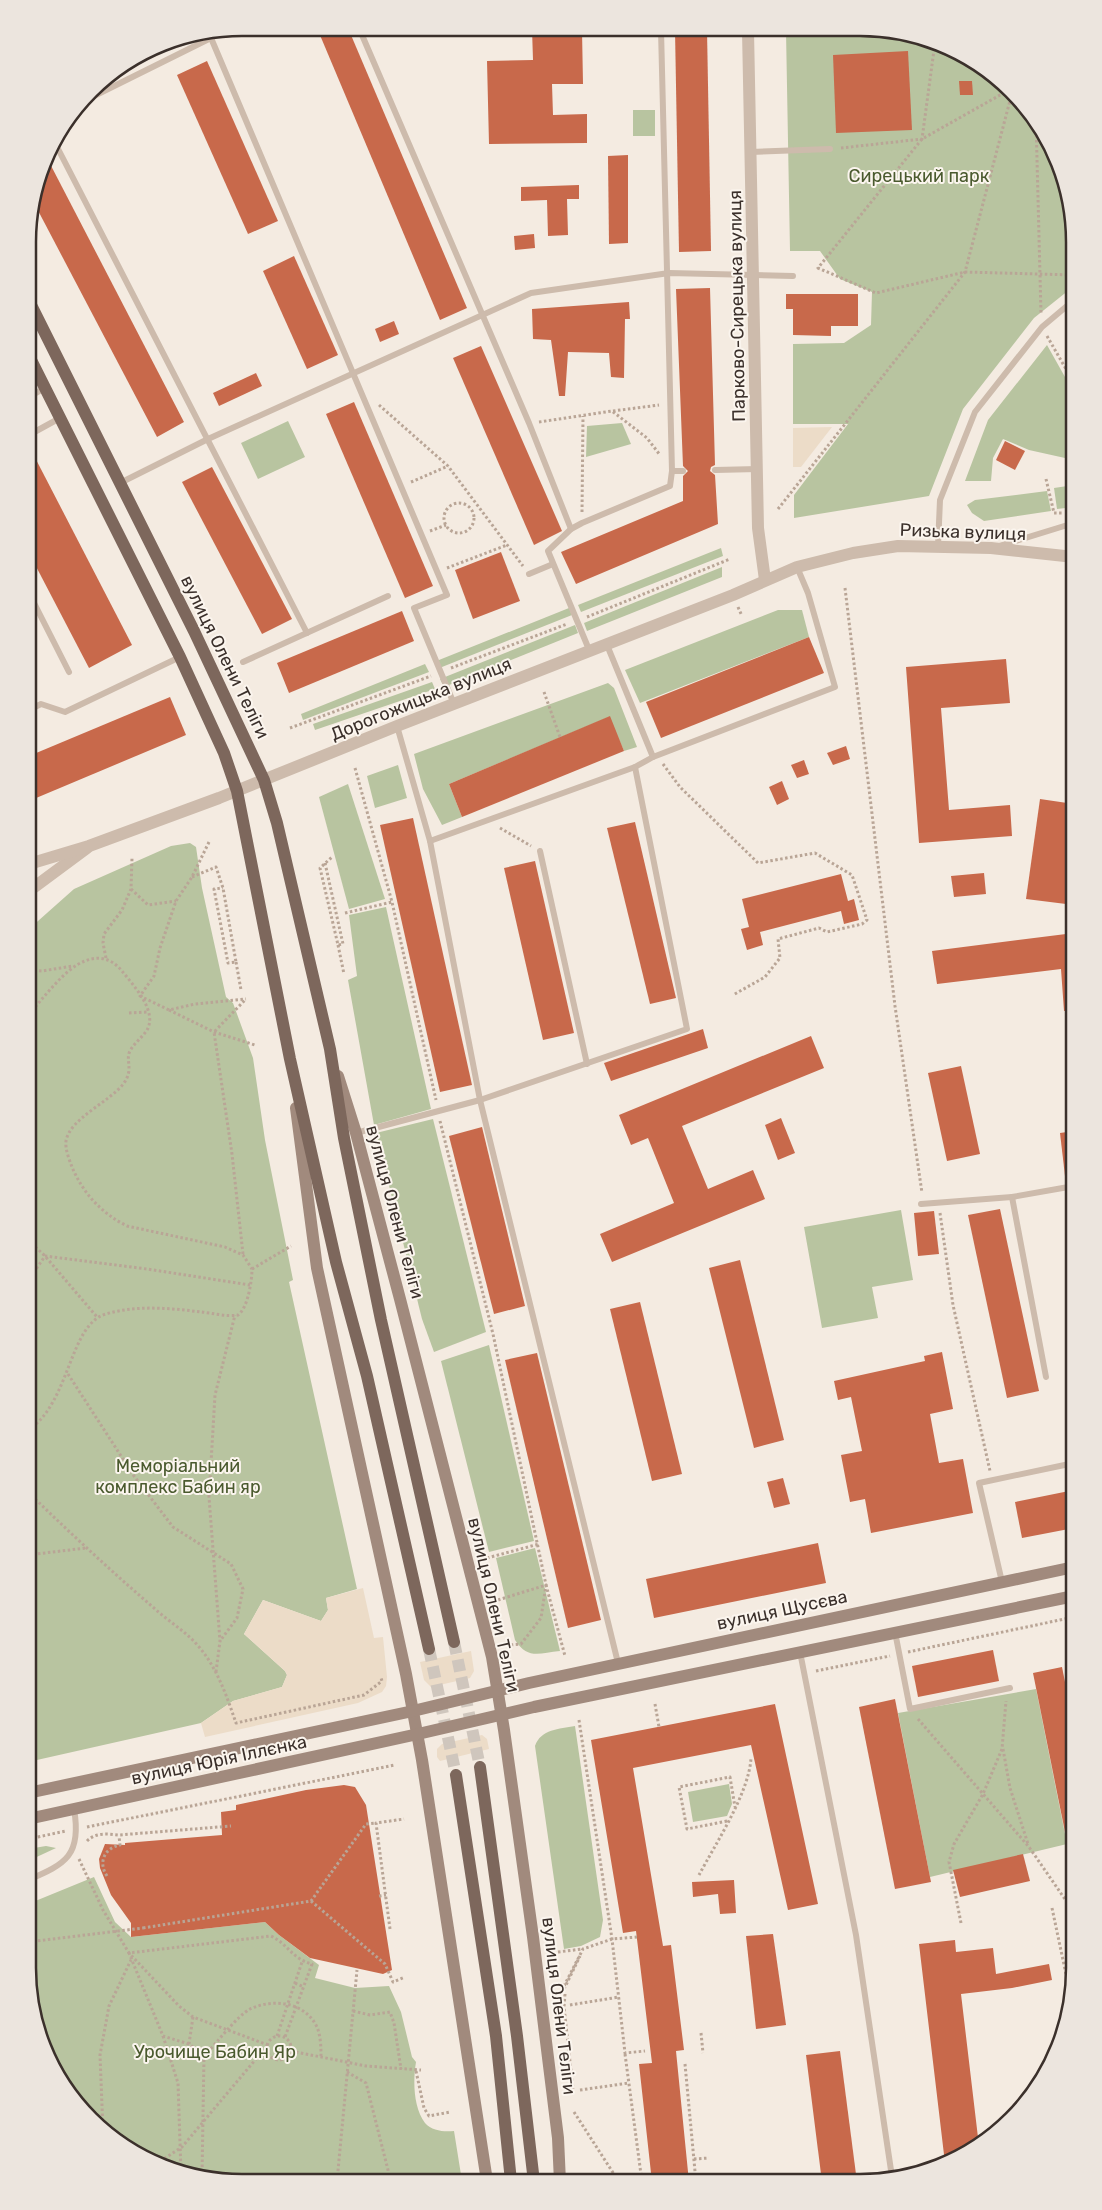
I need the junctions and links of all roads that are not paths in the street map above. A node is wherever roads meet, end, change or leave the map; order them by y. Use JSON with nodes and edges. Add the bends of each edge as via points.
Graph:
{"nodes":[{"id":1,"x":362,"y":36,"type":"edge"},
{"id":2,"x":661,"y":36,"type":"edge"},
{"id":3,"x":748,"y":36,"type":"edge"},
{"id":4,"x":211,"y":38,"type":"edge"},
{"id":5,"x":209,"y":39,"type":"edge"},
{"id":6,"x":101,"y":93,"type":"edge"},
{"id":7,"x":58,"y":149,"type":"edge"},
{"id":8,"x":830,"y":149,"type":"road end"},
{"id":9,"x":751,"y":152,"type":"junction"},
{"id":10,"x":669,"y":274,"type":"junction"},
{"id":11,"x":754,"y":274,"type":"junction"},
{"id":12,"x":793,"y":276,"type":"dead end"},
{"id":13,"x":1066,"y":307,"type":"edge"},
{"id":14,"x":36,"y":315,"type":"edge"},
{"id":15,"x":481,"y":315,"type":"junction"},
{"id":16,"x":36,"y":370,"type":"edge"},
{"id":17,"x":352,"y":374,"type":"junction"},
{"id":18,"x":45,"y":388,"type":"junction"},
{"id":19,"x":36,"y":392,"type":"edge"},
{"id":20,"x":60,"y":418,"type":"junction"},
{"id":21,"x":36,"y":431,"type":"edge"},
{"id":22,"x":208,"y":439,"type":"junction"},
{"id":23,"x":715,"y":470,"type":"dead end"},
{"id":24,"x":758,"y":470,"type":"junction"},
{"id":25,"x":684,"y":471,"type":"dead end"},
{"id":26,"x":672,"y":472,"type":"junction"},
{"id":27,"x":120,"y":483,"type":"junction"},
{"id":28,"x":1066,"y":525,"type":"edge"},
{"id":29,"x":572,"y":529,"type":"junction"},
{"id":30,"x":938,"y":546,"type":"junction"},
{"id":31,"x":991,"y":548,"type":"junction"},
{"id":32,"x":1066,"y":556,"type":"edge"},
{"id":33,"x":553,"y":564,"type":"junction"},
{"id":34,"x":797,"y":567,"type":"junction"},
{"id":35,"x":529,"y":574,"type":"road end"},
{"id":36,"x":765,"y":580,"type":"junction"},
{"id":37,"x":388,"y":596,"type":"dead end"},
{"id":38,"x":36,"y":608,"type":"edge"},
{"id":39,"x":307,"y":633,"type":"junction"},
{"id":40,"x":607,"y":645,"type":"junction"},
{"id":41,"x":590,"y":652,"type":"junction"},
{"id":42,"x":180,"y":657,"type":"junction"},
{"id":43,"x":243,"y":662,"type":"dead end"},
{"id":44,"x":69,"y":672,"type":"dead end"},
{"id":45,"x":454,"y":704,"type":"junction"},
{"id":46,"x":36,"y":706,"type":"edge"},
{"id":47,"x":397,"y":726,"type":"junction"},
{"id":48,"x":655,"y":756,"type":"junction"},
{"id":49,"x":635,"y":767,"type":"junction"},
{"id":50,"x":264,"y":780,"type":"junction"},
{"id":51,"x":237,"y":791,"type":"junction"},
{"id":52,"x":430,"y":841,"type":"junction"},
{"id":53,"x":89,"y":846,"type":"junction"},
{"id":54,"x":540,"y":851,"type":"road end"},
{"id":55,"x":36,"y":862,"type":"edge"},
{"id":56,"x":36,"y":886,"type":"edge"},
{"id":57,"x":330,"y":1049,"type":"junction"},
{"id":58,"x":290,"y":1059,"type":"junction"},
{"id":59,"x":587,"y":1064,"type":"junction"},
{"id":60,"x":480,"y":1100,"type":"junction"},
{"id":61,"x":356,"y":1133,"type":"junction"},
{"id":62,"x":1066,"y":1187,"type":"edge"},
{"id":63,"x":1012,"y":1197,"type":"junction"},
{"id":64,"x":921,"y":1204,"type":"dead end"},
{"id":65,"x":1046,"y":1377,"type":"dead end"},
{"id":66,"x":1066,"y":1465,"type":"edge"},
{"id":67,"x":1066,"y":1569,"type":"edge"},
{"id":68,"x":1002,"y":1582,"type":"junction"},
{"id":69,"x":1066,"y":1598,"type":"edge"},
{"id":70,"x":895,"y":1632,"type":"junction"},
{"id":71,"x":454,"y":1642,"type":"tunnel mouth"},
{"id":72,"x":429,"y":1649,"type":"tunnel mouth"},
{"id":73,"x":800,"y":1652,"type":"junction"},
{"id":74,"x":618,"y":1663,"type":"junction"},
{"id":75,"x":1010,"y":1688,"type":"road end"},
{"id":76,"x":497,"y":1691,"type":"junction"},
{"id":77,"x":413,"y":1711,"type":"junction"},
{"id":78,"x":502,"y":1715,"type":"junction"},
{"id":79,"x":418,"y":1734,"type":"junction"},
{"id":80,"x":480,"y":1767,"type":"tunnel mouth"},
{"id":81,"x":456,"y":1775,"type":"tunnel mouth"},
{"id":82,"x":36,"y":1791,"type":"edge"},
{"id":83,"x":74,"y":1810,"type":"junction"},
{"id":84,"x":36,"y":1817,"type":"edge"},
{"id":85,"x":36,"y":1876,"type":"edge"},
{"id":86,"x":891,"y":2171,"type":"edge"},
{"id":87,"x":486,"y":2174,"type":"edge"},
{"id":88,"x":510,"y":2174,"type":"edge"},
{"id":89,"x":533,"y":2174,"type":"edge"},
{"id":90,"x":560,"y":2174,"type":"edge"}],
"edges":[{"from":1,"to":15,"type":"lane"},
{"from":2,"to":10,"type":"lane"},
{"from":3,"to":9,"type":"street","name":"Парково-Сирецька вулиця"},
{"from":4,"to":17,"type":"lane"},
{"from":5,"to":6,"type":"lane"},
{"from":7,"to":22,"type":"lane"},
{"from":8,"to":9,"type":"lane"},
{"from":9,"to":11,"type":"street","name":"Парково-Сирецька вулиця"},
{"from":10,"to":11,"type":"lane"},
{"from":10,"to":15,"type":"lane","via":[[530,292]]},
{"from":10,"to":26,"type":"lane"},
{"from":11,"to":12,"type":"lane"},
{"from":11,"to":24,"type":"street","name":"Парково-Сирецька вулиця"},
{"from":13,"to":30,"type":"lane","via":[[1042,327],[975,412],[940,500]]},
{"from":14,"to":27,"type":"main road","name":"вулиця Олени Теліги"},
{"from":15,"to":17,"type":"lane"},
{"from":15,"to":29,"type":"lane"},
{"from":16,"to":18,"type":"main road"},
{"from":17,"to":22,"type":"lane"},
{"from":17,"to":45,"type":"lane","via":[[447,595],[414,608]]},
{"from":18,"to":19,"type":"lane"},
{"from":18,"to":20,"type":"main road"},
{"from":20,"to":21,"type":"lane"},
{"from":20,"to":42,"type":"main road"},
{"from":22,"to":27,"type":"lane"},
{"from":22,"to":39,"type":"lane"},
{"from":23,"to":24,"type":"lane"},
{"from":24,"to":36,"type":"street","name":"Парково-Сирецька вулиця","via":[[758,528]]},
{"from":25,"to":26,"type":"lane"},
{"from":26,"to":29,"type":"lane","via":[[670,486]]},
{"from":27,"to":50,"type":"main road","name":"вулиця Олени Теліги"},
{"from":28,"to":31,"type":"lane"},
{"from":29,"to":33,"type":"lane","via":[[548,551]]},
{"from":30,"to":31,"type":"street","name":"Ризька вулиця"},
{"from":30,"to":34,"type":"street","name":"Ризька вулиця","via":[[871,550]]},
{"from":31,"to":32,"type":"street","name":"Ризька вулиця"},
{"from":33,"to":35,"type":"lane"},
{"from":33,"to":41,"type":"lane"},
{"from":34,"to":36,"type":"street","name":"Ризька вулиця"},
{"from":34,"to":48,"type":"lane","via":[[808,593],[835,687]]},
{"from":36,"to":40,"type":"street","name":"Дорогожицька вулиця"},
{"from":37,"to":39,"type":"lane"},
{"from":38,"to":44,"type":"lane"},
{"from":39,"to":43,"type":"lane"},
{"from":40,"to":41,"type":"street","name":"Дорогожицька вулиця"},
{"from":40,"to":48,"type":"lane"},
{"from":41,"to":45,"type":"street","name":"Дорогожицька вулиця"},
{"from":42,"to":46,"type":"lane","via":[[66,712],[41,704]]},
{"from":42,"to":51,"type":"main road","via":[[224,753]]},
{"from":45,"to":47,"type":"street","name":"Дорогожицька вулиця"},
{"from":47,"to":50,"type":"street","name":"Дорогожицька вулиця"},
{"from":47,"to":52,"type":"lane"},
{"from":48,"to":49,"type":"lane"},
{"from":49,"to":52,"type":"lane"},
{"from":49,"to":59,"type":"lane","via":[[687,1030]]},
{"from":50,"to":51,"type":"street","name":"Дорогожицька вулиця"},
{"from":50,"to":57,"type":"main road","name":"вулиця Олени Теліги"},
{"from":51,"to":53,"type":"street","name":"Дорогожицька вулиця"},
{"from":51,"to":58,"type":"main road"},
{"from":52,"to":60,"type":"lane"},
{"from":53,"to":55,"type":"street","name":"Дорогожицька вулиця"},
{"from":53,"to":56,"type":"street","name":"Дорогожицька вулиця"},
{"from":54,"to":59,"type":"lane"},
{"from":57,"to":61,"type":"main road","name":"вулиця Олени Теліги"},
{"from":57,"to":71,"type":"main road","name":"вулиця Олени Теліги","via":[[344,1138],[379,1311]]},
{"from":58,"to":72,"type":"main road"},
{"from":58,"to":77,"type":"main road","via":[[316,1268]]},
{"from":59,"to":60,"type":"lane"},
{"from":60,"to":61,"type":"lane"},
{"from":60,"to":74,"type":"lane"},
{"from":61,"to":76,"type":"main road","name":"вулиця Олени Теліги","via":[[492,1657]]},
{"from":62,"to":63,"type":"lane"},
{"from":63,"to":64,"type":"lane"},
{"from":63,"to":65,"type":"lane"},
{"from":66,"to":68,"type":"lane","via":[[979,1482]]},
{"from":67,"to":68,"type":"main road","name":"вулиця Щусєва"},
{"from":68,"to":74,"type":"main road","name":"вулиця Щусєва"},
{"from":69,"to":70,"type":"main road"},
{"from":70,"to":73,"type":"main road"},
{"from":70,"to":75,"type":"lane","via":[[910,1709]]},
{"from":73,"to":78,"type":"main road"},
{"from":73,"to":86,"type":"lane","via":[[856,1935]]},
{"from":74,"to":76,"type":"main road","name":"вулиця Щусєва"},
{"from":76,"to":77,"type":"main road","name":"вулиця Юрія Іллєнка"},
{"from":76,"to":78,"type":"main road","name":"вулиця Олени Теліги"},
{"from":77,"to":79,"type":"main road"},
{"from":77,"to":82,"type":"main road","name":"вулиця Юрія Іллєнка"},
{"from":78,"to":79,"type":"main road","name":"вулиця Юрія Іллєнка"},
{"from":78,"to":90,"type":"main road","name":"вулиця Олени Теліги","via":[[533,1937]]},
{"from":79,"to":83,"type":"main road","name":"вулиця Юрія Іллєнка"},
{"from":79,"to":87,"type":"main road"},
{"from":80,"to":89,"type":"main road"},
{"from":81,"to":88,"type":"main road","via":[[496,2036]]},
{"from":83,"to":84,"type":"main road","name":"вулиця Юрія Іллєнка"},
{"from":83,"to":85,"type":"lane","via":[[78,1828],[69,1856],[55,1868]]}]}
